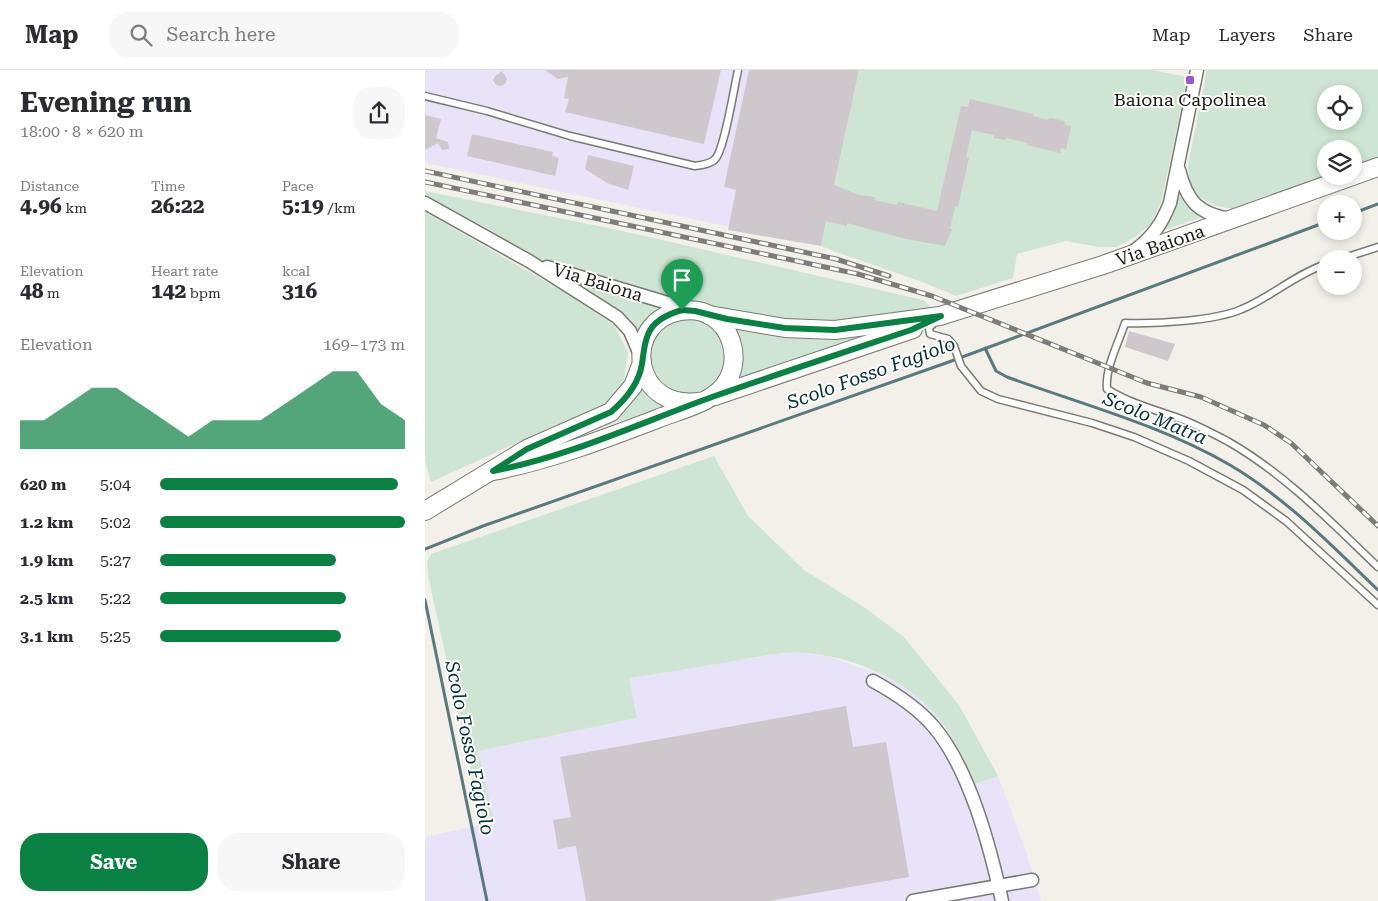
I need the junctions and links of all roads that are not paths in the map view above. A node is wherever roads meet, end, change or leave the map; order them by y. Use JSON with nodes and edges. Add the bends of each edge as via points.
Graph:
{"nodes":[{"id":1,"x":738,"y":70,"type":"edge"},
{"id":2,"x":1197,"y":70,"type":"edge"},
{"id":3,"x":425,"y":96,"type":"edge"},
{"id":4,"x":1378,"y":167,"type":"edge"},
{"id":5,"x":1178,"y":168,"type":"junction"},
{"id":6,"x":425,"y":203,"type":"edge"},
{"id":7,"x":1234,"y":219,"type":"junction"},
{"id":8,"x":1378,"y":247,"type":"edge"},
{"id":9,"x":1362,"y":252,"type":"edge"},
{"id":10,"x":1125,"y":257,"type":"junction"},
{"id":11,"x":529,"y":261,"type":"junction"},
{"id":12,"x":1317,"y":268,"type":"edge"},
{"id":13,"x":702,"y":313,"type":"junction"},
{"id":14,"x":941,"y":316,"type":"junction"},
{"id":15,"x":642,"y":362,"type":"junction"},
{"id":16,"x":707,"y":399,"type":"junction"},
{"id":17,"x":493,"y":471,"type":"junction"},
{"id":18,"x":425,"y":511,"type":"edge"},
{"id":19,"x":1378,"y":567,"type":"edge"},
{"id":20,"x":1378,"y":606,"type":"edge"},
{"id":21,"x":873,"y":681,"type":"dead end"},
{"id":22,"x":1032,"y":880,"type":"dead end"},
{"id":23,"x":999,"y":886,"type":"junction"},
{"id":24,"x":913,"y":901,"type":"edge"},
{"id":25,"x":1001,"y":901,"type":"edge"}],
"edges":[{"from":1,"to":3,"type":"lane","via":[[716,159],[695,166]]},
{"from":2,"to":5,"type":"street"},
{"from":4,"to":7,"type":"main road","name":"Via Baiona"},
{"from":5,"to":7,"type":"street","via":[[1189,199],[1216,217]]},
{"from":5,"to":10,"type":"street","via":[[1171,203],[1161,223],[1145,242]]},
{"from":6,"to":11,"type":"street","name":"Via Baiona"},
{"from":7,"to":10,"type":"main road","name":"Via Baiona"},
{"from":8,"to":9,"type":"lane"},
{"from":10,"to":14,"type":"main road","name":"Via Baiona"},
{"from":11,"to":13,"type":"street","name":"Via Baiona"},
{"from":11,"to":15,"type":"street","name":"Via Baiona","via":[[617,317],[630,331]]},
{"from":12,"to":19,"type":"lane","via":[[1242,309],[1220,316],[1147,324],[1125,323],[1111,362],[1107,389],[1229,442],[1275,471]]},
{"from":13,"to":14,"type":"main road","name":"Via Baiona","via":[[785,328],[835,330]]},
{"from":13,"to":15,"type":"main road","via":[[682,310],[657,322],[643,346]]},
{"from":13,"to":16,"type":"main road","via":[[727,332],[734,356],[728,380]]},
{"from":14,"to":16,"type":"main road","name":"Via Baiona","via":[[911,330]]},
{"from":14,"to":20,"type":"lane","via":[[929,328],[930,334],[947,339],[954,346],[961,366],[981,391],[997,399],[1134,437],[1243,490],[1287,522]]},
{"from":15,"to":16,"type":"main road","via":[[646,377],[664,397],[690,404]]},
{"from":15,"to":17,"type":"main road","via":[[633,386],[611,412],[527,449]]},
{"from":16,"to":17,"type":"main road","via":[[645,424],[521,466]]},
{"from":17,"to":18,"type":"main road"},
{"from":21,"to":23,"type":"street","via":[[905,700],[934,727],[955,759],[986,836]]},
{"from":22,"to":23,"type":"street"},
{"from":23,"to":24,"type":"street"},
{"from":23,"to":25,"type":"street"}]}
